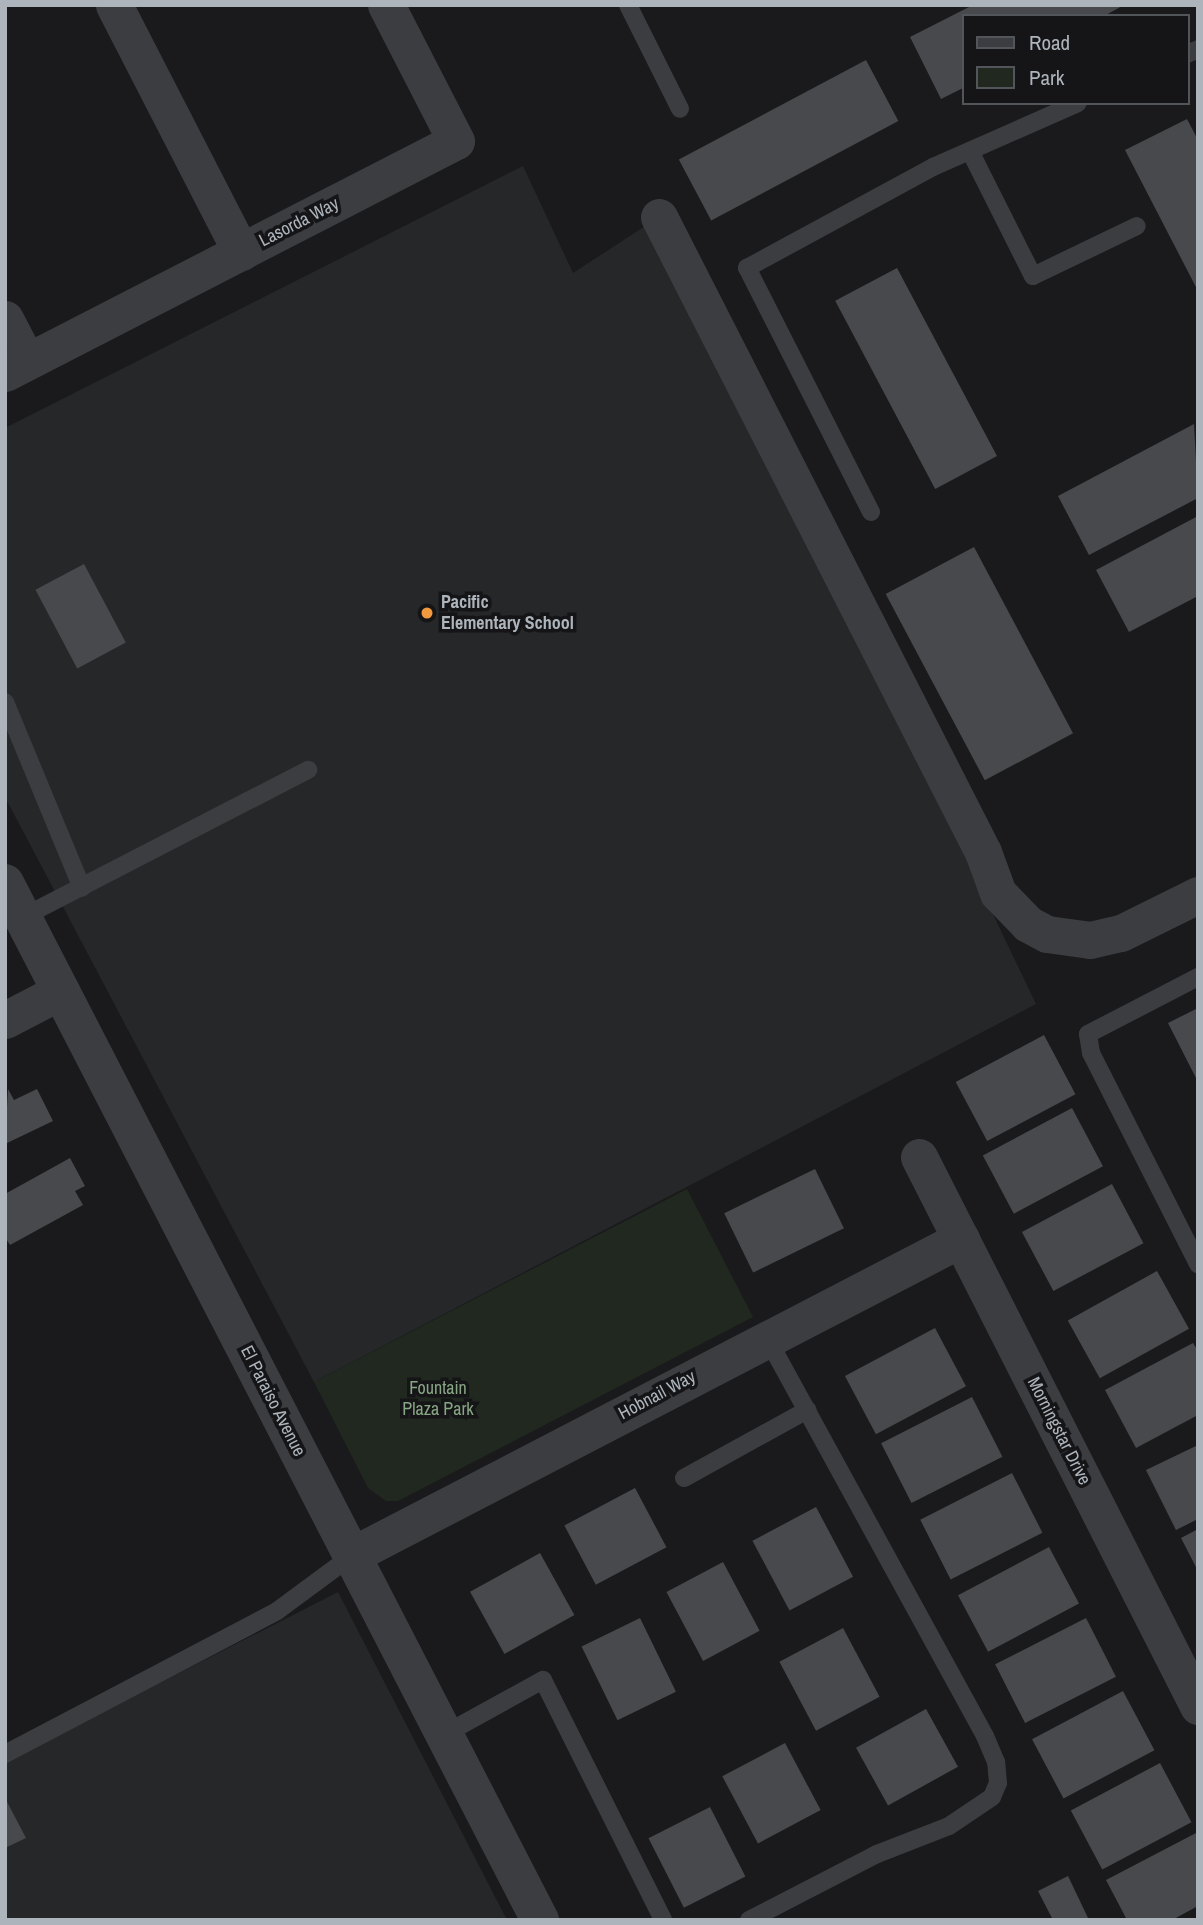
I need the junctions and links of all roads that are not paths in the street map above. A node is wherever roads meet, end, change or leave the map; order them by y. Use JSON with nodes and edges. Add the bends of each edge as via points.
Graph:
{"nodes":[{"id":1,"x":114,"y":5,"type":"edge"},
{"id":2,"x":386,"y":5,"type":"edge"},
{"id":3,"x":628,"y":5,"type":"edge"},
{"id":4,"x":1074,"y":105,"type":"edge"},
{"id":5,"x":680,"y":109,"type":"dead end"},
{"id":6,"x":970,"y":151,"type":"junction"},
{"id":7,"x":659,"y":217,"type":"dead end"},
{"id":8,"x":1137,"y":226,"type":"dead end"},
{"id":9,"x":241,"y":252,"type":"junction"},
{"id":10,"x":5,"y":319,"type":"edge"},
{"id":11,"x":16,"y":367,"type":"edge"},
{"id":12,"x":871,"y":512,"type":"dead end"},
{"id":13,"x":5,"y":702,"type":"edge"},
{"id":14,"x":308,"y":770,"type":"dead end"},
{"id":15,"x":5,"y":883,"type":"edge"},
{"id":16,"x":82,"y":888,"type":"junction"},
{"id":17,"x":1198,"y":895,"type":"edge"},
{"id":18,"x":23,"y":917,"type":"junction"},
{"id":19,"x":1198,"y":978,"type":"edge"},
{"id":20,"x":61,"y":991,"type":"junction"},
{"id":21,"x":5,"y":1020,"type":"edge"},
{"id":22,"x":919,"y":1157,"type":"dead end"},
{"id":23,"x":961,"y":1239,"type":"junction"},
{"id":24,"x":1198,"y":1264,"type":"edge"},
{"id":25,"x":766,"y":1338,"type":"junction"},
{"id":26,"x":807,"y":1410,"type":"junction"},
{"id":27,"x":684,"y":1478,"type":"dead end"},
{"id":28,"x":354,"y":1554,"type":"junction"},
{"id":29,"x":1198,"y":1706,"type":"edge"},
{"id":30,"x":445,"y":1734,"type":"junction"},
{"id":31,"x":5,"y":1754,"type":"edge"},
{"id":32,"x":540,"y":1920,"type":"edge"},
{"id":33,"x":663,"y":1920,"type":"edge"},
{"id":34,"x":749,"y":1920,"type":"edge"}],
"edges":[{"from":1,"to":9,"type":"street"},
{"from":2,"to":9,"type":"street","name":"Lasorda Way","via":[[456,141]]},
{"from":3,"to":5,"type":"lane"},
{"from":4,"to":6,"type":"lane"},
{"from":6,"to":8,"type":"lane","via":[[1033,276]]},
{"from":6,"to":12,"type":"lane","via":[[747,268]]},
{"from":7,"to":17,"type":"street","via":[[983,852],[998,893],[1028,924],[1047,934],[1090,940],[1121,933]]},
{"from":9,"to":11,"type":"street","name":"Lasorda Way"},
{"from":10,"to":11,"type":"street"},
{"from":13,"to":16,"type":"lane"},
{"from":14,"to":16,"type":"lane"},
{"from":15,"to":18,"type":"street","name":"El Paraiso Avenue"},
{"from":16,"to":18,"type":"lane"},
{"from":18,"to":20,"type":"street","name":"El Paraiso Avenue"},
{"from":19,"to":24,"type":"lane","via":[[1088,1034],[1091,1053]]},
{"from":20,"to":21,"type":"street"},
{"from":20,"to":28,"type":"street","name":"El Paraiso Avenue"},
{"from":22,"to":23,"type":"street","name":"Morningstar Drive"},
{"from":23,"to":25,"type":"street","name":"Hobnail Way"},
{"from":23,"to":29,"type":"street","name":"Morningstar Drive"},
{"from":25,"to":26,"type":"lane"},
{"from":25,"to":28,"type":"street","name":"Hobnail Way"},
{"from":26,"to":27,"type":"lane"},
{"from":26,"to":34,"type":"lane","via":[[985,1735],[996,1762],[998,1783],[992,1797],[949,1826],[877,1854]]},
{"from":28,"to":30,"type":"street","name":"El Paraiso Avenue"},
{"from":28,"to":31,"type":"lane","via":[[277,1611]]},
{"from":30,"to":32,"type":"street","name":"El Paraiso Avenue"},
{"from":30,"to":33,"type":"lane","via":[[543,1680]]}]}
